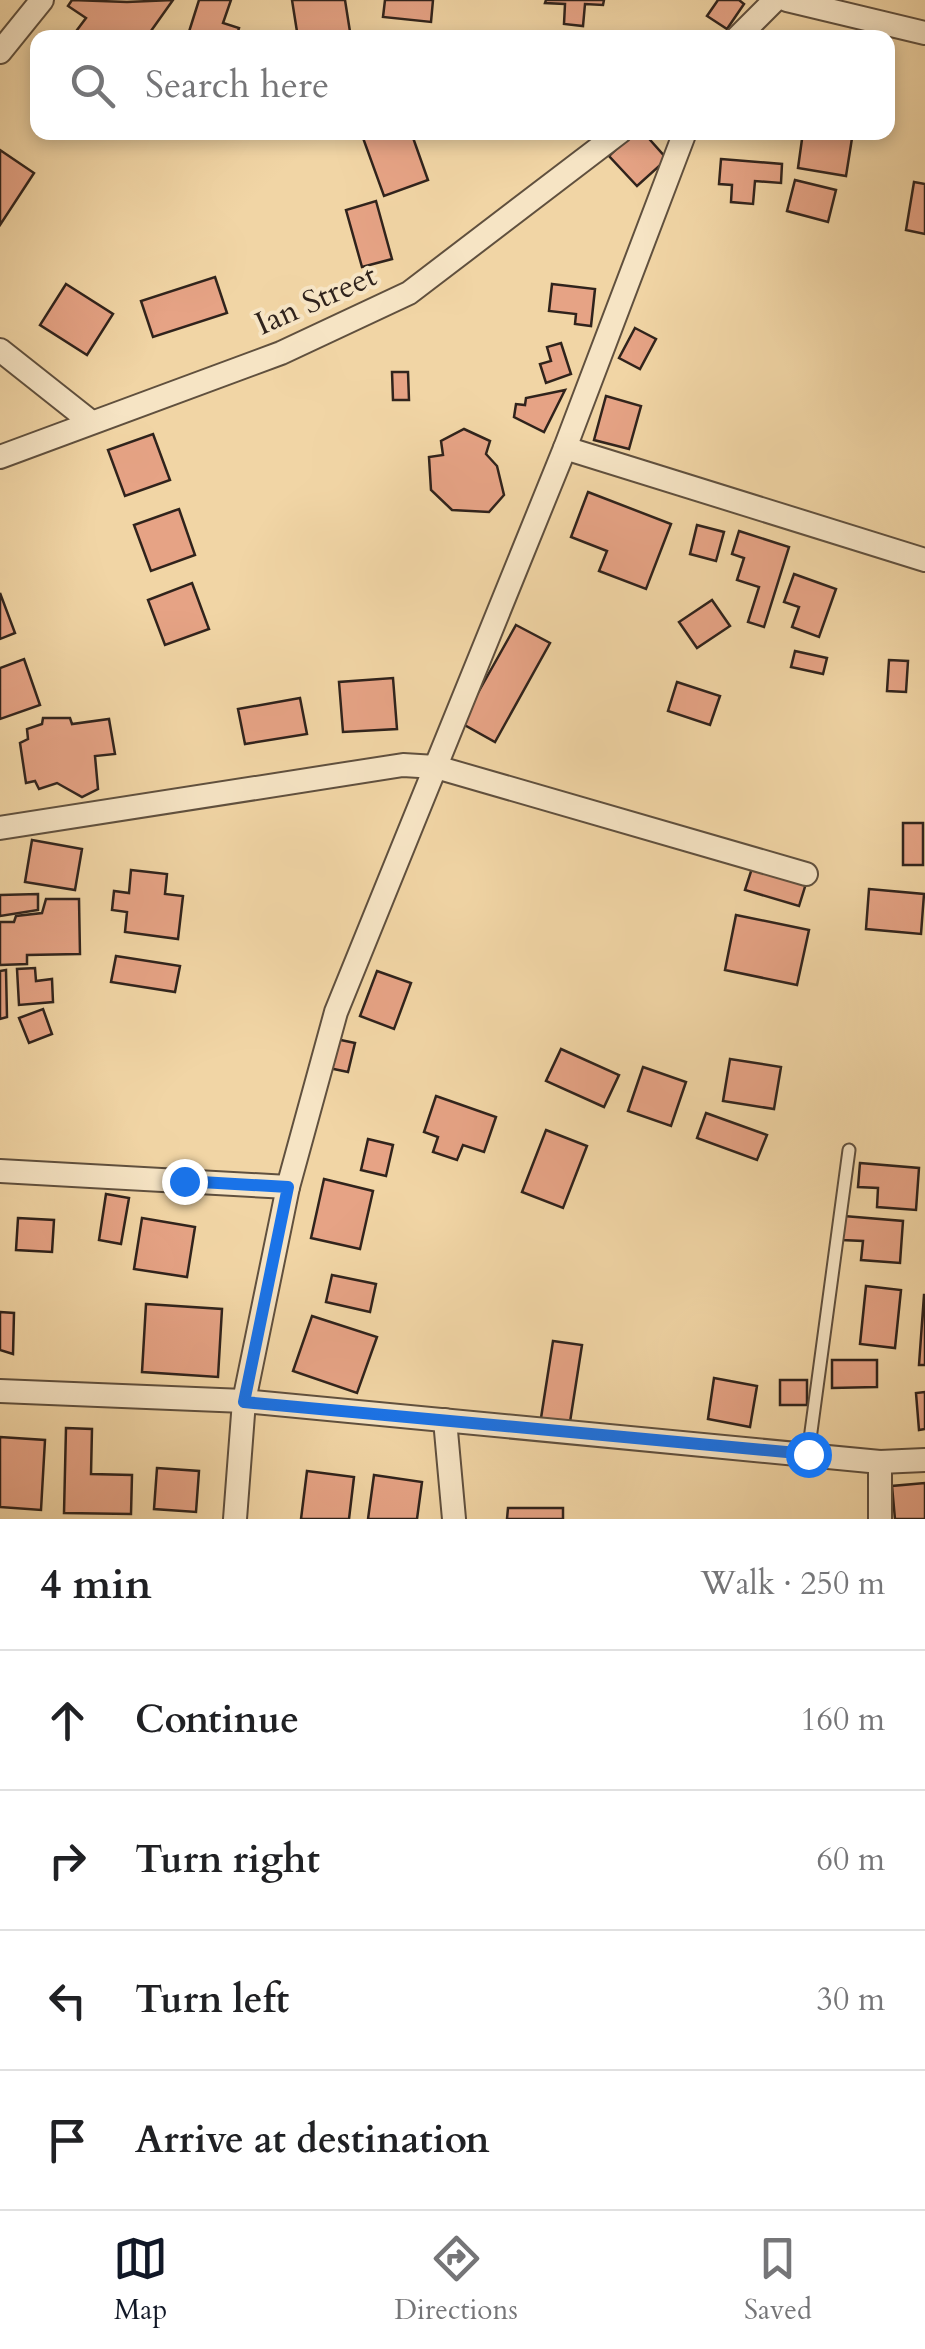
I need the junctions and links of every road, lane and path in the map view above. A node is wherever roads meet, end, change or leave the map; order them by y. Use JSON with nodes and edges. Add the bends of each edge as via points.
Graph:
{"nodes":[{"id":1,"x":42,"y":0,"type":"edge"},
{"id":2,"x":775,"y":0,"type":"edge"},
{"id":3,"x":787,"y":0,"type":"edge"},
{"id":4,"x":745,"y":30,"type":"edge"},
{"id":5,"x":925,"y":32,"type":"edge"},
{"id":6,"x":0,"y":52,"type":"edge"},
{"id":7,"x":610,"y":140,"type":"edge"},
{"id":8,"x":682,"y":140,"type":"edge"},
{"id":9,"x":0,"y":350,"type":"edge"},
{"id":10,"x":91,"y":422,"type":"junction"},
{"id":11,"x":566,"y":448,"type":"junction"},
{"id":12,"x":0,"y":456,"type":"edge"},
{"id":13,"x":925,"y":560,"type":"edge"},
{"id":14,"x":436,"y":767,"type":"junction"},
{"id":15,"x":0,"y":828,"type":"edge"},
{"id":16,"x":806,"y":874,"type":"dead end"},
{"id":17,"x":849,"y":1150,"type":"dead end"},
{"id":18,"x":0,"y":1172,"type":"edge"},
{"id":19,"x":288,"y":1187,"type":"junction"},
{"id":20,"x":0,"y":1391,"type":"edge"},
{"id":21,"x":244,"y":1402,"type":"junction"},
{"id":22,"x":445,"y":1420,"type":"junction"},
{"id":23,"x":808,"y":1454,"type":"junction"},
{"id":24,"x":925,"y":1460,"type":"edge"},
{"id":25,"x":880,"y":1462,"type":"junction"},
{"id":26,"x":235,"y":1519,"type":"edge"},
{"id":27,"x":454,"y":1519,"type":"edge"},
{"id":28,"x":880,"y":1519,"type":"edge"}],
"edges":[{"from":1,"to":6,"type":"street"},
{"from":2,"to":4,"type":"street"},
{"from":3,"to":5,"type":"street"},
{"from":7,"to":10,"type":"street","name":"Ian Street","via":[[409,293],[281,354]]},
{"from":8,"to":11,"type":"street"},
{"from":9,"to":10,"type":"street"},
{"from":10,"to":12,"type":"street","name":"Ian Street"},
{"from":11,"to":13,"type":"street"},
{"from":11,"to":14,"type":"street"},
{"from":14,"to":15,"type":"street","via":[[403,765]]},
{"from":14,"to":16,"type":"street"},
{"from":14,"to":19,"type":"street","via":[[336,1012]]},
{"from":17,"to":23,"type":"lane"},
{"from":18,"to":19,"type":"street"},
{"from":19,"to":21,"type":"street"},
{"from":20,"to":21,"type":"street"},
{"from":21,"to":22,"type":"street"},
{"from":21,"to":26,"type":"street"},
{"from":22,"to":23,"type":"street"},
{"from":22,"to":27,"type":"street"},
{"from":23,"to":25,"type":"street"},
{"from":24,"to":25,"type":"street"},
{"from":25,"to":28,"type":"street"}]}
